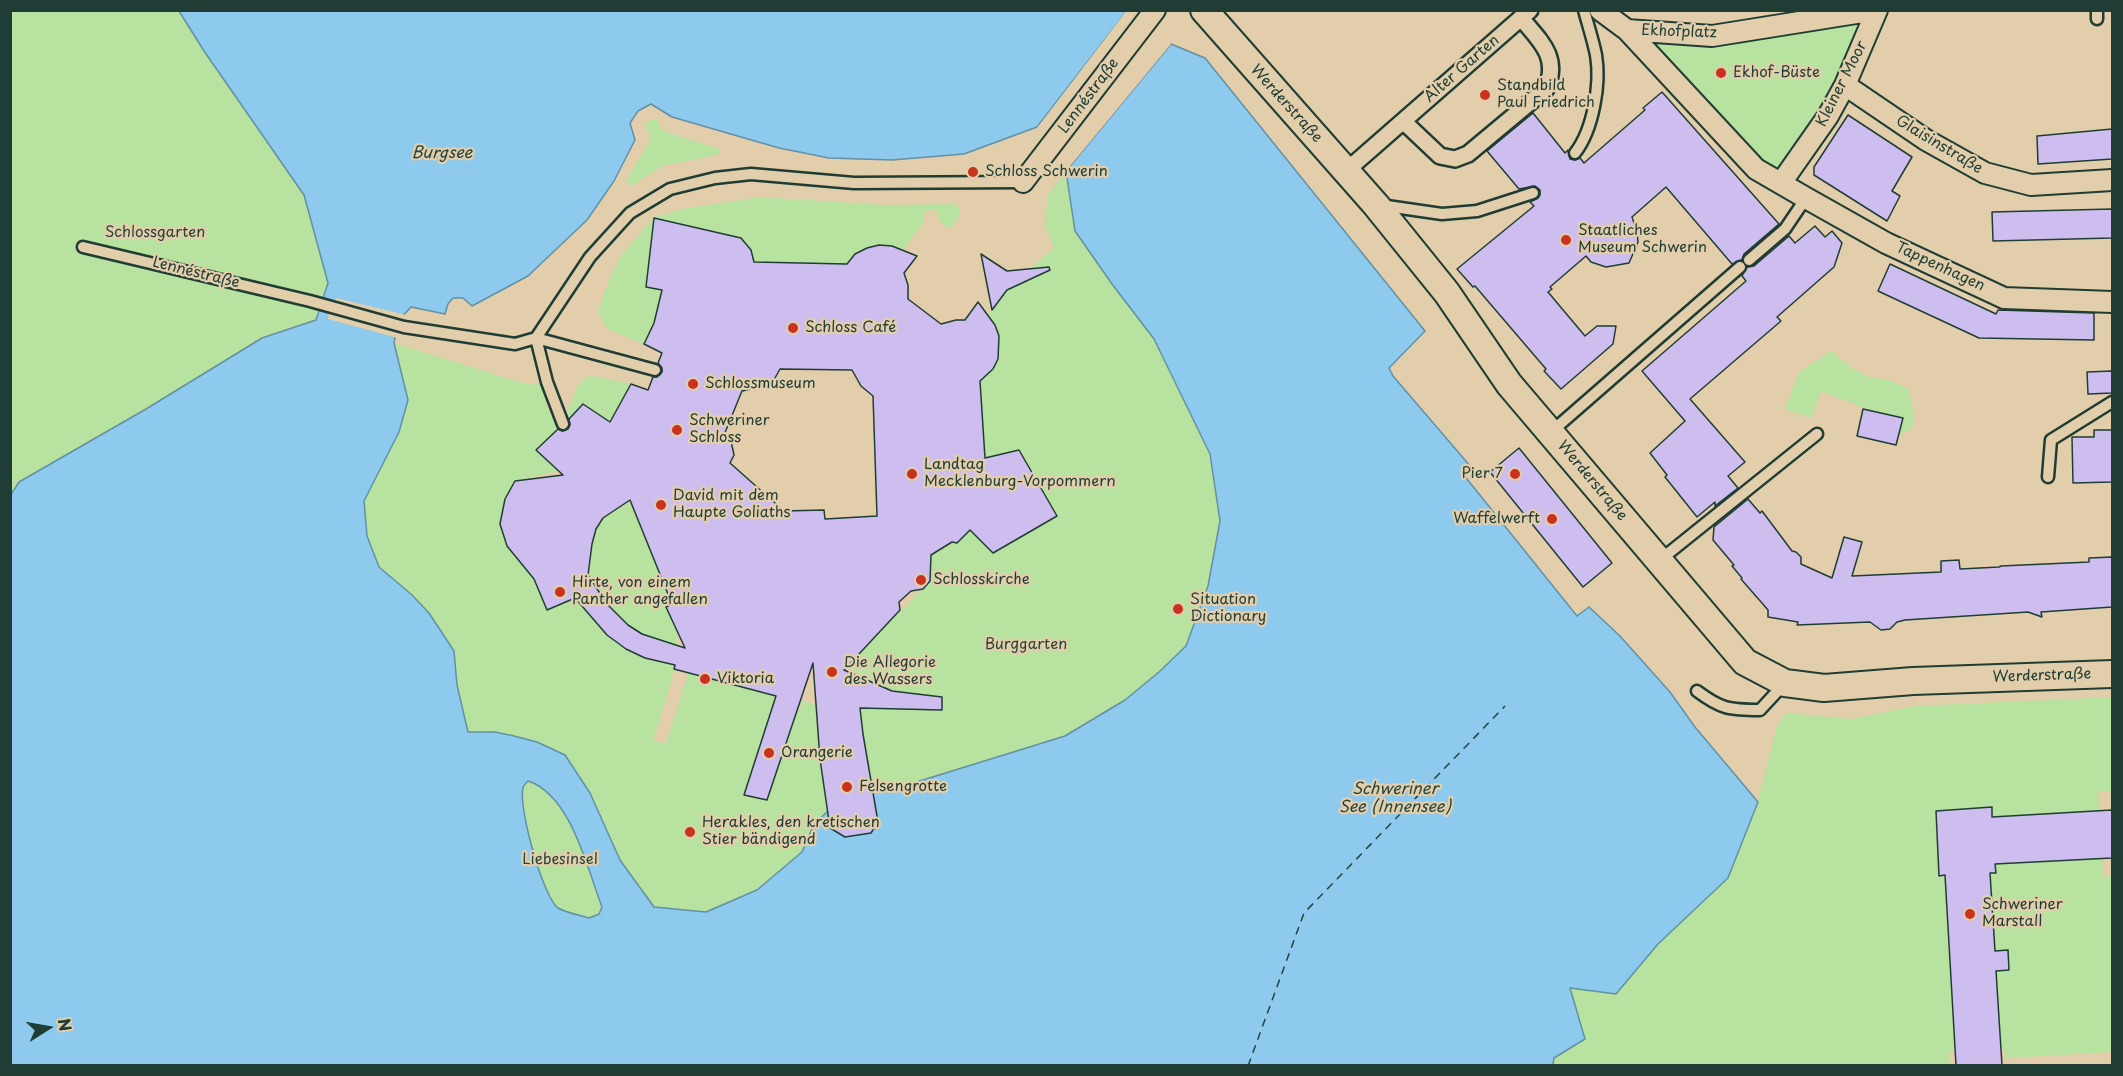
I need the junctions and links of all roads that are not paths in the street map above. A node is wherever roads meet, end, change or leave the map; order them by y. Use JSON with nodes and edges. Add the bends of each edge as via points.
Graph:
{"nodes":[{"id":1,"x":1204,"y":10,"type":"edge"},
{"id":2,"x":1584,"y":10,"type":"edge"},
{"id":3,"x":1599,"y":10,"type":"edge"},
{"id":4,"x":1876,"y":10,"type":"edge"},
{"id":5,"x":1526,"y":14,"type":"edge"},
{"id":6,"x":1150,"y":16,"type":"edge"},
{"id":7,"x":1627,"y":30,"type":"junction"},
{"id":8,"x":1845,"y":85,"type":"junction"},
{"id":9,"x":1403,"y":121,"type":"junction"},
{"id":10,"x":1575,"y":153,"type":"dead end"},
{"id":11,"x":1346,"y":171,"type":"junction"},
{"id":12,"x":2112,"y":180,"type":"edge"},
{"id":13,"x":1023,"y":182,"type":"joint"},
{"id":14,"x":1781,"y":183,"type":"junction"},
{"id":15,"x":1533,"y":193,"type":"dead end"},
{"id":16,"x":1806,"y":198,"type":"junction"},
{"id":17,"x":1376,"y":205,"type":"junction"},
{"id":18,"x":83,"y":247,"type":"dead end"},
{"id":19,"x":2112,"y":302,"type":"edge"},
{"id":20,"x":536,"y":338,"type":"junction"},
{"id":21,"x":655,"y":370,"type":"dead end"},
{"id":22,"x":2112,"y":402,"type":"edge"},
{"id":23,"x":563,"y":424,"type":"dead end"},
{"id":24,"x":1550,"y":432,"type":"junction"},
{"id":25,"x":1817,"y":434,"type":"dead end"},
{"id":26,"x":2048,"y":477,"type":"dead end"},
{"id":27,"x":1659,"y":561,"type":"junction"},
{"id":28,"x":2112,"y":674,"type":"edge"},
{"id":29,"x":1785,"y":683,"type":"junction"},
{"id":30,"x":1697,"y":691,"type":"dead end"}],
"edges":[{"from":1,"to":11,"type":"street","name":"Werderstraße"},
{"from":2,"to":10,"type":"lane","via":[[1596,57],[1596,92],[1591,124]]},
{"from":3,"to":7,"type":"street"},
{"from":4,"to":7,"type":"street","name":"Ekhofplatz","via":[[1712,36]]},
{"from":4,"to":8,"type":"street","name":"Kleiner Moor"},
{"from":5,"to":9,"type":"street","name":"Alter Garten"},
{"from":5,"to":9,"type":"street","name":"Alter Garten","via":[[1548,50],[1552,77],[1546,89],[1468,154],[1455,159],[1440,156]]},
{"from":6,"to":13,"type":"street","name":"Lennéstraße"},
{"from":7,"to":14,"type":"street","name":"Ekhofplatz","via":[[1756,169]]},
{"from":8,"to":12,"type":"street","name":"Glaisinstraße","via":[[1926,140],[1985,173],[2031,185]]},
{"from":8,"to":14,"type":"street","name":"Kleiner Moor"},
{"from":9,"to":11,"type":"street","name":"Alter Garten"},
{"from":11,"to":17,"type":"street","name":"Werderstraße"},
{"from":13,"to":20,"type":"lane","via":[[854,183],[751,174],[670,189],[630,213],[604,241]]},
{"from":14,"to":16,"type":"street","name":"Tappenhagen"},
{"from":15,"to":17,"type":"lane","via":[[1477,211],[1442,214]]},
{"from":16,"to":19,"type":"street","name":"Tappenhagen","via":[[1886,243],[2004,298]]},
{"from":16,"to":24,"type":"lane","via":[[1785,229]]},
{"from":17,"to":24,"type":"street","name":"Werderstraße","via":[[1446,293],[1509,384]]},
{"from":18,"to":20,"type":"lane","name":"Lennéstraße","via":[[404,327],[515,344]]},
{"from":20,"to":21,"type":"lane"},
{"from":20,"to":23,"type":"lane"},
{"from":22,"to":26,"type":"lane","via":[[2051,440]]},
{"from":24,"to":27,"type":"street","name":"Werderstraße"},
{"from":25,"to":27,"type":"lane"},
{"from":27,"to":29,"type":"street","name":"Werderstraße","via":[[1745,662]]},
{"from":28,"to":29,"type":"street","name":"Werderstraße","via":[[1824,688]]},
{"from":29,"to":30,"type":"lane","via":[[1760,710],[1716,705]]}]}
